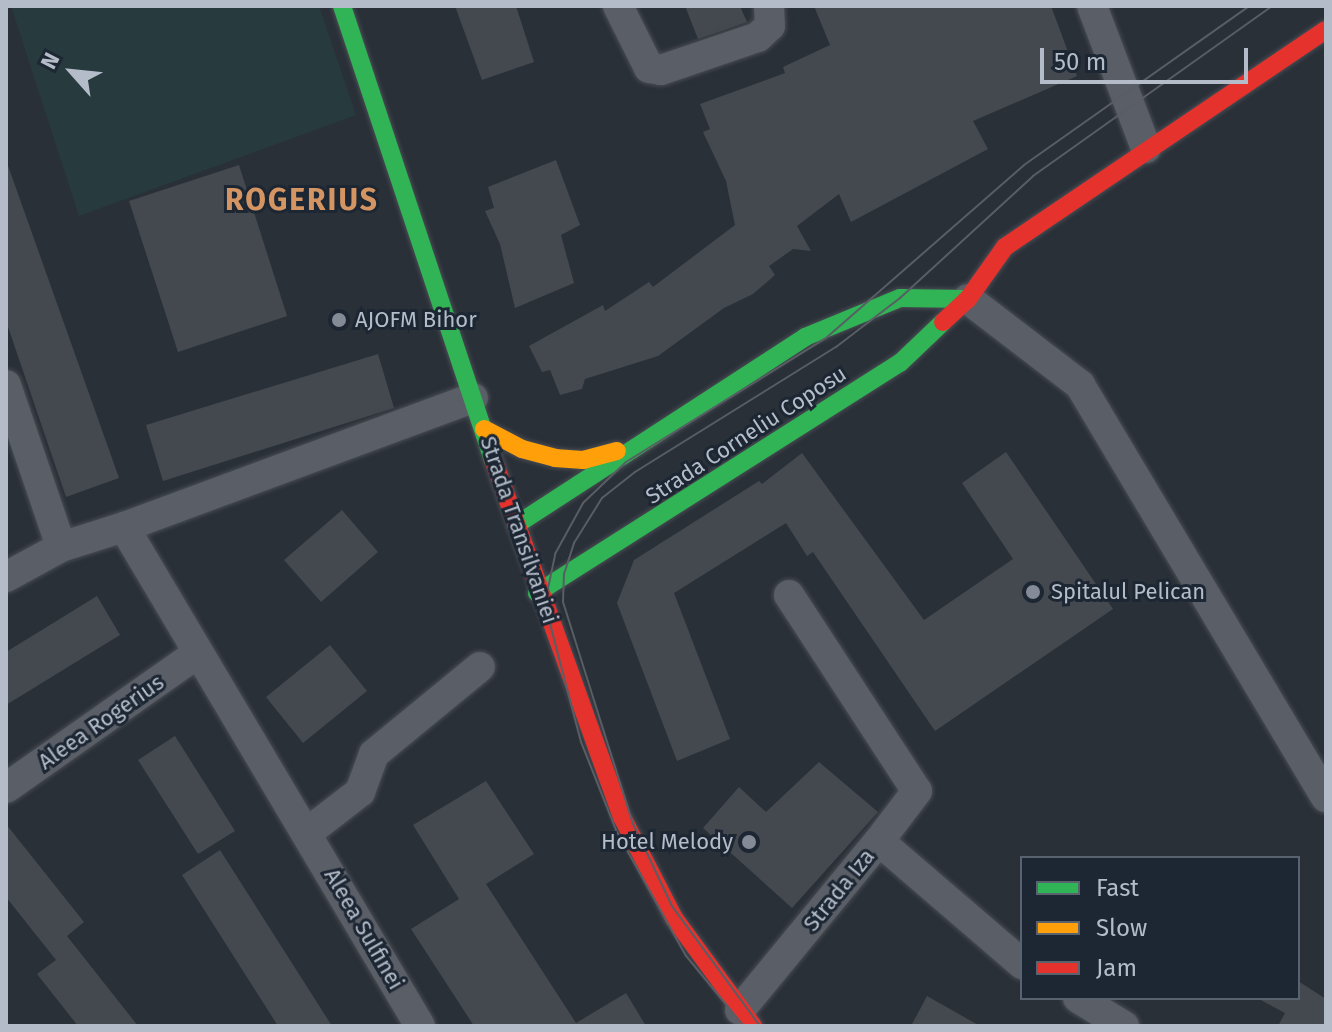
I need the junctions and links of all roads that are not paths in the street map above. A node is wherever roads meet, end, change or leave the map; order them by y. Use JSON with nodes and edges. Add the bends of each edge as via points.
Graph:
{"nodes":[{"id":1,"x":342,"y":6,"type":"edge"},
{"id":2,"x":618,"y":6,"type":"edge"},
{"id":3,"x":769,"y":6,"type":"edge"},
{"id":4,"x":1092,"y":6,"type":"edge"},
{"id":5,"x":1326,"y":30,"type":"edge"},
{"id":6,"x":1146,"y":148,"type":"junction"},
{"id":7,"x":968,"y":299,"type":"junction"},
{"id":8,"x":6,"y":385,"type":"edge"},
{"id":9,"x":473,"y":398,"type":"junction"},
{"id":10,"x":484,"y":429,"type":"junction"},
{"id":11,"x":626,"y":449,"type":"junction"},
{"id":12,"x":516,"y":525,"type":"junction"},
{"id":13,"x":124,"y":527,"type":"junction"},
{"id":14,"x":61,"y":547,"type":"junction"},
{"id":15,"x":6,"y":577,"type":"edge"},
{"id":16,"x":537,"y":593,"type":"junction"},
{"id":17,"x":789,"y":595,"type":"dead end"},
{"id":18,"x":195,"y":655,"type":"junction"},
{"id":19,"x":480,"y":667,"type":"dead end"},
{"id":20,"x":6,"y":788,"type":"edge"},
{"id":21,"x":1326,"y":797,"type":"edge"},
{"id":22,"x":308,"y":832,"type":"junction"},
{"id":23,"x":879,"y":841,"type":"junction"},
{"id":24,"x":1020,"y":962,"type":"edge"},
{"id":25,"x":1081,"y":1000,"type":"edge"},
{"id":26,"x":747,"y":1018,"type":"edge"},
{"id":27,"x":420,"y":1026,"type":"edge"},
{"id":28,"x":1124,"y":1026,"type":"edge"}],
"edges":[{"from":1,"to":9,"type":"main road","name":"Strada Transilvaniei"},
{"from":2,"to":3,"type":"street","via":[[649,68],[661,70],[758,37],[770,26]]},
{"from":4,"to":6,"type":"street"},
{"from":5,"to":6,"type":"main road","name":"Strada Corneliu Coposu"},
{"from":6,"to":7,"type":"main road","name":"Strada Corneliu Coposu","via":[[1005,247]]},
{"from":7,"to":11,"type":"main road","via":[[900,298],[829,325]]},
{"from":7,"to":16,"type":"main road","name":"Strada Corneliu Coposu","via":[[900,363]]},
{"from":7,"to":21,"type":"street","via":[[1080,385]]},
{"from":8,"to":14,"type":"street"},
{"from":9,"to":10,"type":"main road","name":"Strada Transilvaniei"},
{"from":9,"to":13,"type":"street"},
{"from":10,"to":11,"type":"main road","via":[[522,449],[555,458],[583,460]]},
{"from":10,"to":12,"type":"main road","name":"Strada Transilvaniei"},
{"from":11,"to":12,"type":"main road"},
{"from":12,"to":16,"type":"main road","name":"Strada Transilvaniei"},
{"from":13,"to":14,"type":"street"},
{"from":13,"to":18,"type":"street","name":"Aleea Sulfinei"},
{"from":14,"to":15,"type":"street"},
{"from":16,"to":26,"type":"main road","name":"Strada Transilvaniei","via":[[639,853],[704,966]]},
{"from":17,"to":23,"type":"street","via":[[917,791]]},
{"from":18,"to":20,"type":"street","name":"Aleea Rogerius"},
{"from":18,"to":22,"type":"street","name":"Aleea Sulfinei"},
{"from":19,"to":22,"type":"street","via":[[374,754],[360,792]]},
{"from":22,"to":27,"type":"street","name":"Aleea Sulfinei"},
{"from":23,"to":24,"type":"street","name":"Strada Iza"},
{"from":23,"to":26,"type":"street","name":"Strada Iza"},
{"from":25,"to":28,"type":"street"}]}
